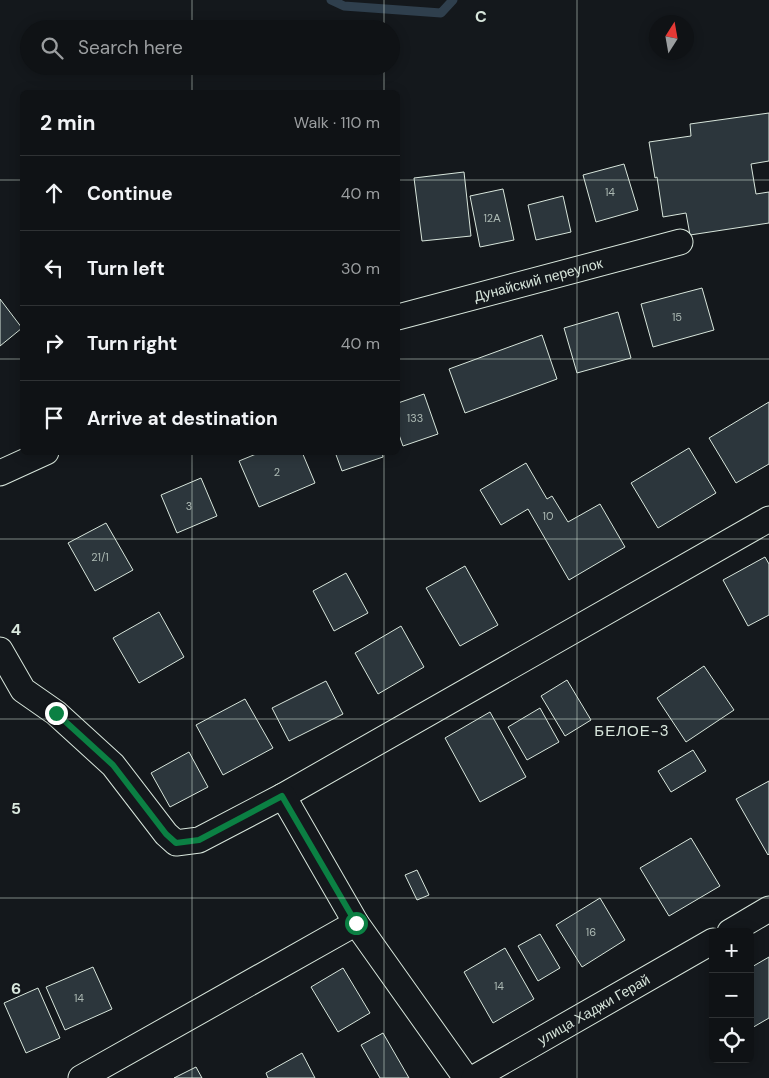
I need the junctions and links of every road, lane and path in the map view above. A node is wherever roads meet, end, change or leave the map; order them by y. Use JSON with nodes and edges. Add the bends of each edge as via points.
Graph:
{"nodes":[{"id":1,"x":680,"y":242,"type":"dead end"},
{"id":2,"x":400,"y":316,"type":"edge"},
{"id":3,"x":39,"y":455,"type":"edge"},
{"id":4,"x":0,"y":473,"type":"edge"},
{"id":5,"x":769,"y":519,"type":"edge"},
{"id":6,"x":0,"y":650,"type":"edge"},
{"id":7,"x":282,"y":796,"type":"junction"},
{"id":8,"x":769,"y":909,"type":"edge"},
{"id":9,"x":356,"y":923,"type":"junction"},
{"id":10,"x":737,"y":928,"type":"edge"},
{"id":11,"x":709,"y":943,"type":"edge"},
{"id":12,"x":81,"y":1078,"type":"edge"},
{"id":13,"x":466,"y":1078,"type":"edge"},
{"id":14,"x":474,"y":1078,"type":"edge"}],
"edges":[{"from":1,"to":2,"type":"street","name":"Дунайский переулок"},
{"from":3,"to":4,"type":"street"},
{"from":5,"to":7,"type":"street"},
{"from":6,"to":7,"type":"street","via":[[23,690],[56,713],[113,765],[176,843],[199,840]]},
{"from":7,"to":9,"type":"street"},
{"from":8,"to":10,"type":"street"},
{"from":9,"to":12,"type":"street"},
{"from":9,"to":13,"type":"street"},
{"from":11,"to":14,"type":"street","name":"улица Хаджи Герай"}]}
